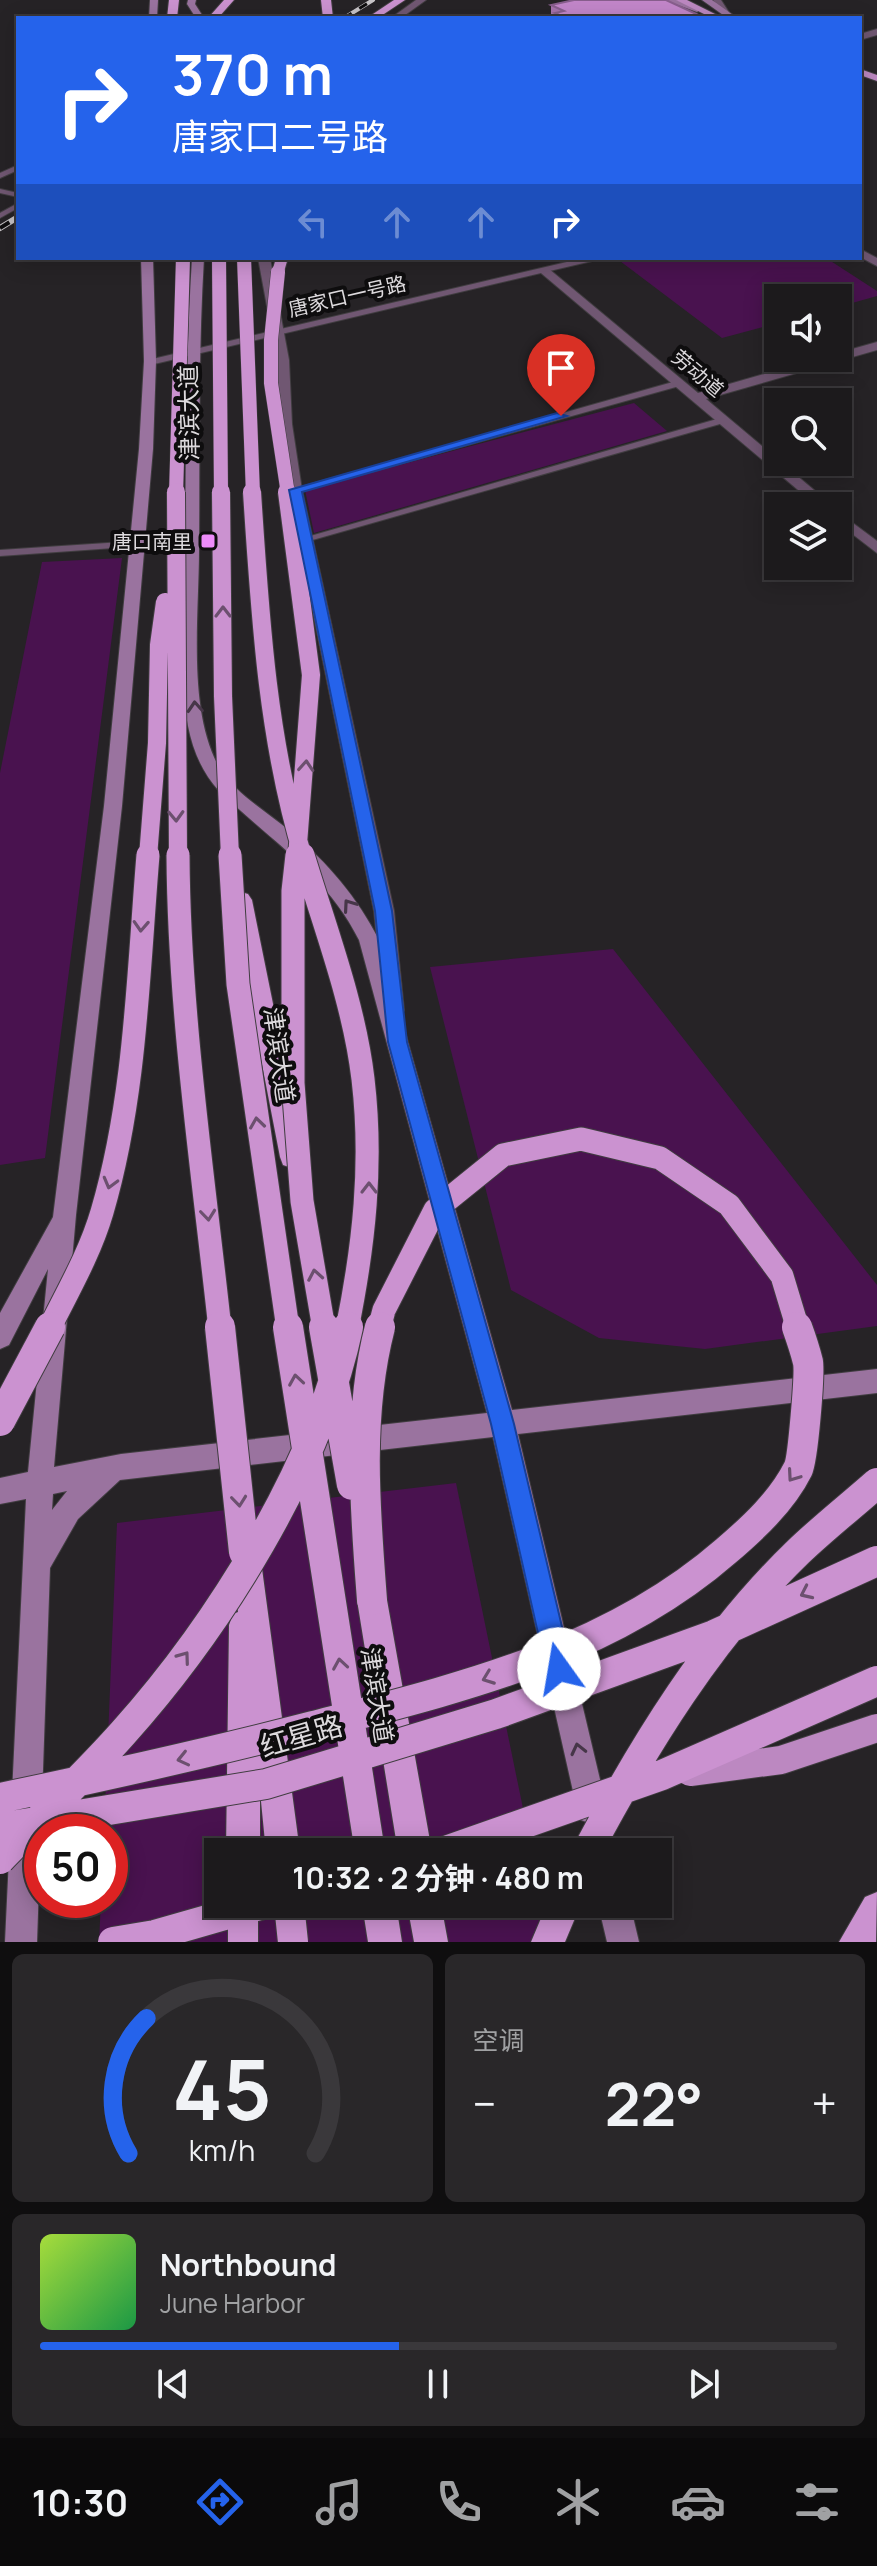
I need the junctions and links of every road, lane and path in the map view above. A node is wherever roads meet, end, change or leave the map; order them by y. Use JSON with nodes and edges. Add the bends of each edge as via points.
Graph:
{"nodes":[{"id":1,"x":229,"y":0,"type":"edge"},
{"id":2,"x":400,"y":0,"type":"edge"},
{"id":3,"x":422,"y":0,"type":"edge"},
{"id":4,"x":668,"y":0,"type":"edge"},
{"id":5,"x":680,"y":0,"type":"edge"},
{"id":6,"x":706,"y":0,"type":"edge"},
{"id":7,"x":697,"y":4,"type":"edge"},
{"id":8,"x":215,"y":16,"type":"edge"},
{"id":9,"x":376,"y":16,"type":"edge"},
{"id":10,"x":398,"y":16,"type":"edge"},
{"id":11,"x":726,"y":16,"type":"edge"},
{"id":12,"x":727,"y":16,"type":"edge"},
{"id":13,"x":147,"y":260,"type":"edge"},
{"id":14,"x":183,"y":260,"type":"edge"},
{"id":15,"x":198,"y":260,"type":"edge"},
{"id":16,"x":219,"y":260,"type":"edge"},
{"id":17,"x":244,"y":260,"type":"edge"},
{"id":18,"x":264,"y":260,"type":"edge"},
{"id":19,"x":282,"y":260,"type":"edge"},
{"id":20,"x":591,"y":260,"type":"edge"},
{"id":21,"x":545,"y":271,"type":"junction"},
{"id":22,"x":277,"y":332,"type":"junction"},
{"id":23,"x":877,"y":346,"type":"edge"},
{"id":24,"x":192,"y":351,"type":"junction"},
{"id":25,"x":852,"y":353,"type":"edge"},
{"id":26,"x":150,"y":361,"type":"junction"},
{"id":27,"x":786,"y":372,"type":"edge"},
{"id":28,"x":680,"y":383,"type":"junction"},
{"id":29,"x":697,"y":397,"type":"junction"},
{"id":30,"x":724,"y":420,"type":"junction"},
{"id":31,"x":295,"y":490,"type":"junction"},
{"id":32,"x":809,"y":492,"type":"edge"},
{"id":33,"x":852,"y":528,"type":"edge"},
{"id":34,"x":305,"y":539,"type":"junction"},
{"id":35,"x":175,"y":542,"type":"junction"},
{"id":36,"x":138,"y":544,"type":"junction"},
{"id":37,"x":877,"y":549,"type":"edge"},
{"id":38,"x":0,"y":553,"type":"edge"},
{"id":39,"x":228,"y":831,"type":"junction"},
{"id":40,"x":397,"y":1042,"type":"junction"},
{"id":41,"x":302,"y":1201,"type":"junction"},
{"id":42,"x":65,"y":1215,"type":"junction"},
{"id":43,"x":815,"y":1283,"type":"dead end"},
{"id":44,"x":828,"y":1324,"type":"dead end"},
{"id":45,"x":0,"y":1337,"type":"edge"},
{"id":46,"x":877,"y":1381,"type":"edge"},
{"id":47,"x":0,"y":1421,"type":"edge"},
{"id":48,"x":503,"y":1424,"type":"junction"},
{"id":49,"x":121,"y":1467,"type":"junction"},
{"id":50,"x":40,"y":1483,"type":"junction"},
{"id":51,"x":877,"y":1483,"type":"edge"},
{"id":52,"x":0,"y":1491,"type":"edge"},
{"id":53,"x":244,"y":1552,"type":"junction"},
{"id":54,"x":877,"y":1561,"type":"edge"},
{"id":55,"x":37,"y":1566,"type":"junction"},
{"id":56,"x":372,"y":1600,"type":"junction"},
{"id":57,"x":877,"y":1681,"type":"edge"},
{"id":58,"x":877,"y":1728,"type":"edge"},
{"id":59,"x":662,"y":1775,"type":"junction"},
{"id":60,"x":0,"y":1798,"type":"edge"},
{"id":61,"x":0,"y":1828,"type":"edge"},
{"id":62,"x":243,"y":1838,"type":"edge"},
{"id":63,"x":281,"y":1838,"type":"edge"},
{"id":64,"x":368,"y":1838,"type":"edge"},
{"id":65,"x":413,"y":1838,"type":"edge"},
{"id":66,"x":483,"y":1838,"type":"edge"},
{"id":67,"x":594,"y":1838,"type":"edge"},
{"id":68,"x":599,"y":1838,"type":"edge"},
{"id":69,"x":0,"y":1859,"type":"edge"},
{"id":70,"x":877,"y":1909,"type":"edge"},
{"id":71,"x":216,"y":1918,"type":"edge"},
{"id":72,"x":243,"y":1918,"type":"edge"},
{"id":73,"x":290,"y":1918,"type":"edge"},
{"id":74,"x":381,"y":1918,"type":"edge"},
{"id":75,"x":427,"y":1918,"type":"edge"},
{"id":76,"x":558,"y":1918,"type":"edge"},
{"id":77,"x":617,"y":1918,"type":"edge"},
{"id":78,"x":148,"y":1938,"type":"edge"},
{"id":79,"x":21,"y":1942,"type":"edge"},
{"id":80,"x":113,"y":1942,"type":"edge"},
{"id":81,"x":243,"y":1942,"type":"edge"},
{"id":82,"x":293,"y":1942,"type":"edge"},
{"id":83,"x":385,"y":1942,"type":"edge"},
{"id":84,"x":431,"y":1942,"type":"edge"},
{"id":85,"x":548,"y":1942,"type":"edge"},
{"id":86,"x":623,"y":1942,"type":"edge"},
{"id":87,"x":856,"y":1942,"type":"edge"}],
"edges":[{"from":1,"to":8,"type":"highway"},
{"from":2,"to":9,"type":"highway"},
{"from":3,"to":10,"type":"street"},
{"from":4,"to":7,"type":"main road"},
{"from":5,"to":7,"type":"main road"},
{"from":6,"to":12,"type":"main road"},
{"from":7,"to":11,"type":"main road"},
{"from":13,"to":26,"type":"main road"},
{"from":14,"to":35,"type":"highway","name":"津滨大道","bridge":true},
{"from":15,"to":24,"type":"main road"},
{"from":39,"to":16,"type":"highway","name":"津滨大道","one_way":true,"bridge":true},
{"from":69,"to":17,"type":"highway","one_way":true,"bridge":true,"via":[[139,1715],[232,1590],[315,1429],[361,1271],[369,1213],[362,1076],[353,1025],[282,774],[266,675],[253,506]]},
{"from":18,"to":22,"type":"street"},
{"from":41,"to":19,"type":"highway","one_way":true,"bridge":true,"via":[[293,1083],[293,891],[311,675],[271,383]]},
{"from":20,"to":21,"type":"street","name":"唐家口一号路"},
{"from":21,"to":22,"type":"street","name":"唐家口一号路"},
{"from":21,"to":28,"type":"street","name":"劳动道"},
{"from":22,"to":24,"type":"street","name":"唐家口一号路"},
{"from":22,"to":31,"type":"street"},
{"from":23,"to":25,"type":"street"},
{"from":24,"to":26,"type":"street","name":"唐家口一号路"},
{"from":40,"to":24,"type":"main road","one_way":true,"via":[[369,940],[353,909],[293,843],[214,775],[203,755],[192,661]]},
{"from":26,"to":36,"type":"main road"},
{"from":27,"to":29,"type":"street"},
{"from":28,"to":29,"type":"street","name":"劳动道"},
{"from":28,"to":31,"type":"lane"},
{"from":29,"to":30,"type":"street","name":"劳动道"},
{"from":30,"to":32,"type":"street","name":"劳动道"},
{"from":30,"to":34,"type":"lane"},
{"from":31,"to":34,"type":"street"},
{"from":33,"to":37,"type":"street"},
{"from":34,"to":40,"type":"street","via":[[384,911]]},
{"from":35,"to":47,"type":"highway","one_way":true,"bridge":true,"via":[[159,645],[157,743],[127,1109],[102,1214],[81,1267]]},
{"from":35,"to":53,"type":"highway","name":"津滨大道","one_way":true,"bridge":true,"via":[[178,900]]},
{"from":36,"to":38,"type":"lane"},
{"from":36,"to":42,"type":"main road"},
{"from":39,"to":41,"type":"highway"},
{"from":64,"to":39,"type":"highway","name":"津滨大道","one_way":true,"bridge":true,"via":[[266,1188],[238,984]]},
{"from":40,"to":48,"type":"main road"},
{"from":56,"to":41,"type":"highway","one_way":true,"bridge":true},
{"from":42,"to":45,"type":"main road"},
{"from":42,"to":50,"type":"main road"},
{"from":43,"to":56,"type":"highway","bridge":true,"via":[[769,1214],[701,1163],[669,1151],[591,1138],[553,1142],[488,1166],[460,1186],[408,1253],[374,1348],[363,1460]]},
{"from":44,"to":60,"type":"highway","one_way":true,"bridge":true,"via":[[828,1371],[818,1422],[799,1470],[737,1540],[632,1618],[593,1639],[470,1685],[286,1734]]},
{"from":46,"to":48,"type":"main road"},
{"from":48,"to":49,"type":"main road"},
{"from":68,"to":48,"type":"main road","one_way":true},
{"from":49,"to":50,"type":"main road"},
{"from":49,"to":55,"type":"main road","via":[[62,1514]]},
{"from":50,"to":52,"type":"main road"},
{"from":50,"to":55,"type":"main road"},
{"from":51,"to":67,"type":"highway","bridge":true,"via":[[798,1552],[746,1609],[661,1722]]},
{"from":53,"to":62,"type":"highway","bridge":true},
{"from":53,"to":63,"type":"highway","name":"津滨大道","bridge":true},
{"from":54,"to":61,"type":"highway","name":"红星路","one_way":true,"bridge":true,"via":[[714,1635],[496,1714],[266,1784]]},
{"from":55,"to":79,"type":"main road"},
{"from":56,"to":65,"type":"highway","bridge":true},
{"from":57,"to":59,"type":"highway","bridge":true},
{"from":58,"to":59,"type":"main road","bridge":true,"via":[[781,1760]]},
{"from":59,"to":66,"type":"highway","bridge":true},
{"from":70,"to":87,"type":"highway"},
{"from":71,"to":78,"type":"highway","bridge":true},
{"from":72,"to":81,"type":"highway","bridge":true},
{"from":73,"to":82,"type":"highway","bridge":true},
{"from":74,"to":83,"type":"highway"},
{"from":75,"to":84,"type":"highway"},
{"from":76,"to":85,"type":"highway"},
{"from":77,"to":86,"type":"main road"},
{"from":78,"to":80,"type":"highway","bridge":true}]}
